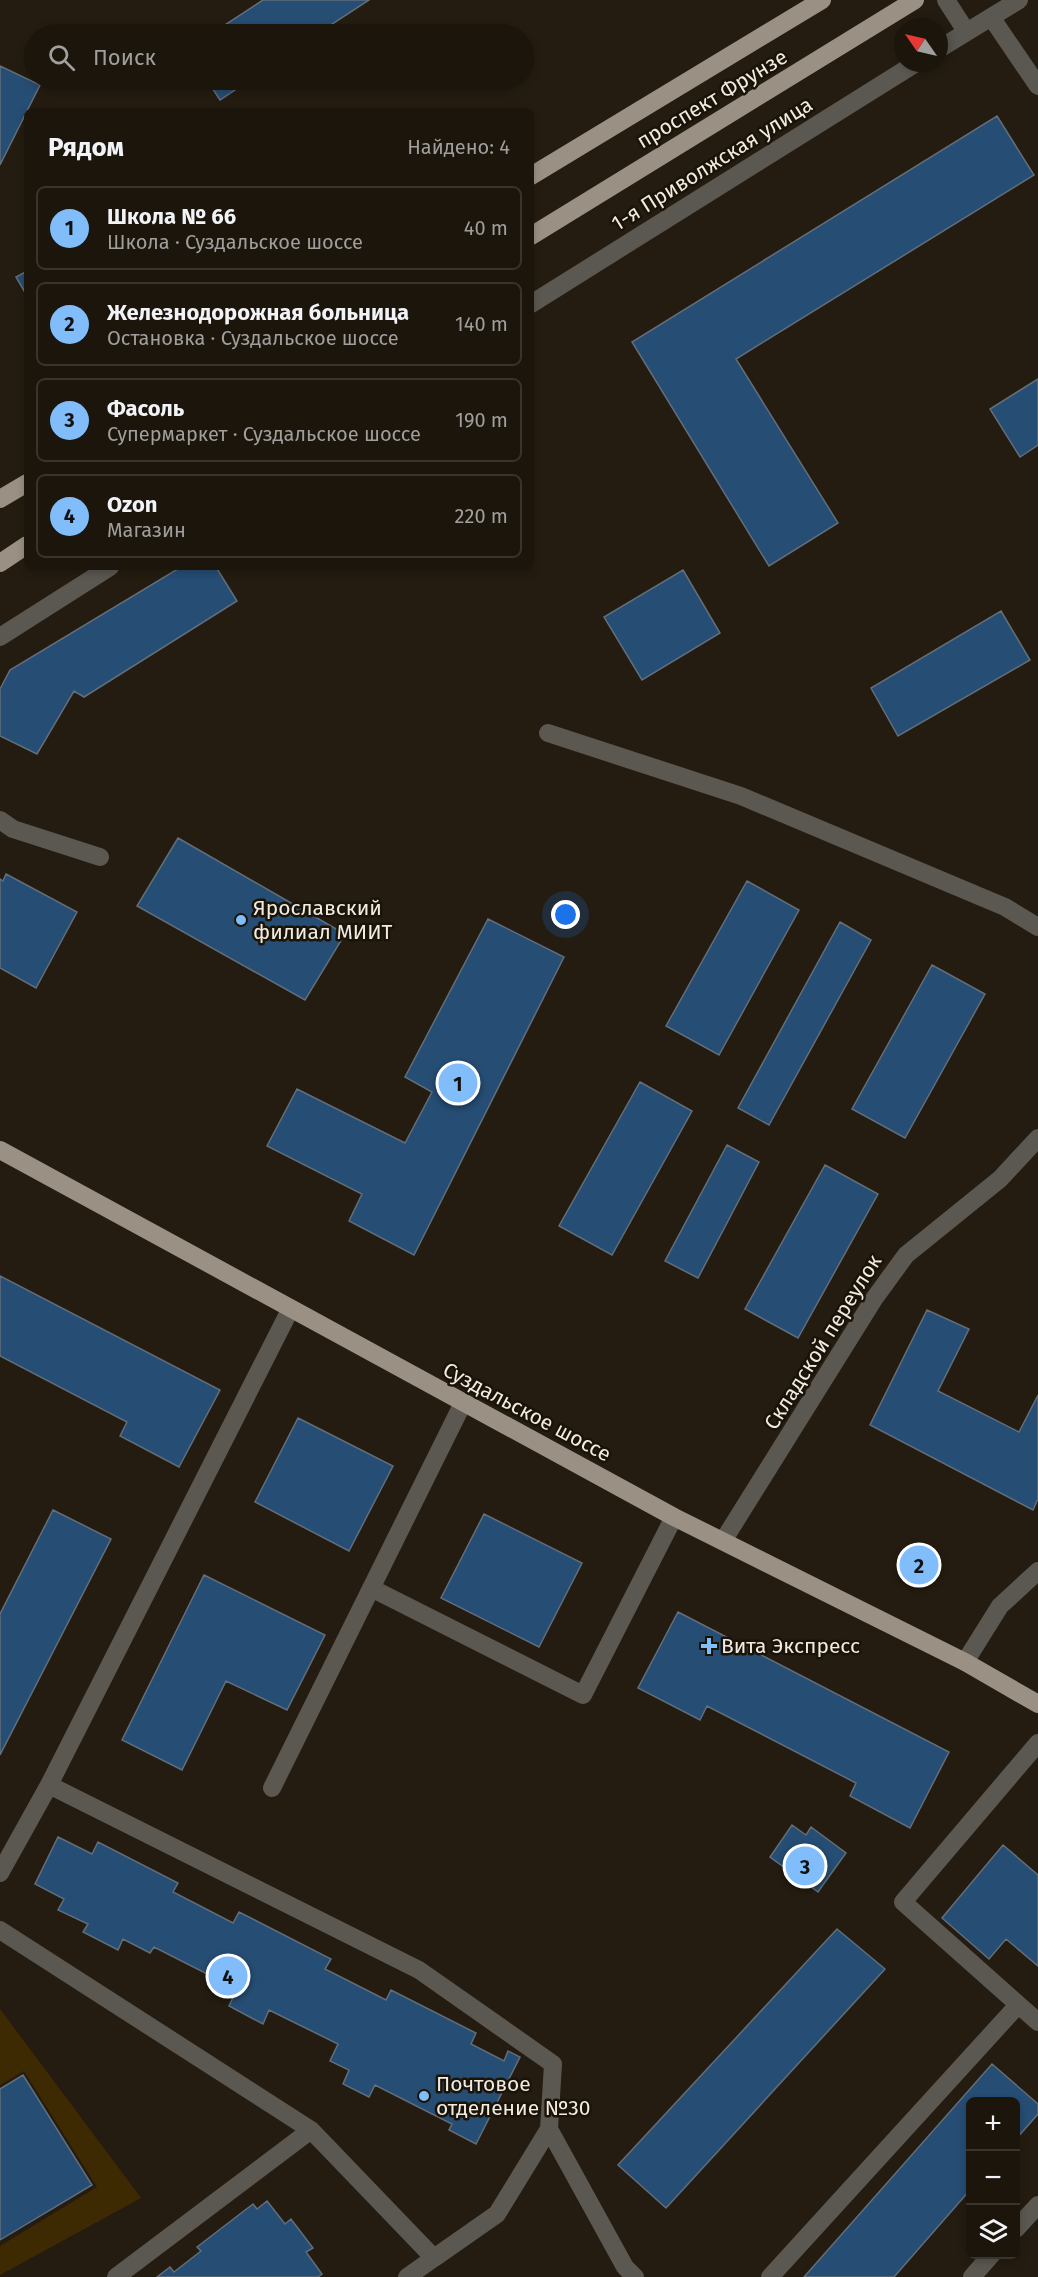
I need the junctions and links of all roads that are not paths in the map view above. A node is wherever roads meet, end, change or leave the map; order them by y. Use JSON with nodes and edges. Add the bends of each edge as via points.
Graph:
{"nodes":[{"id":1,"x":822,"y":0,"type":"edge"},
{"id":2,"x":915,"y":0,"type":"edge"},
{"id":3,"x":946,"y":0,"type":"edge"},
{"id":4,"x":1019,"y":0,"type":"edge"},
{"id":5,"x":991,"y":17,"type":"junction"},
{"id":6,"x":966,"y":31,"type":"junction"},
{"id":7,"x":948,"y":43,"type":"edge"},
{"id":8,"x":902,"y":72,"type":"edge"},
{"id":9,"x":1038,"y":86,"type":"edge"},
{"id":10,"x":534,"y":175,"type":"edge"},
{"id":11,"x":534,"y":234,"type":"edge"},
{"id":12,"x":534,"y":302,"type":"edge"},
{"id":13,"x":24,"y":485,"type":"edge"},
{"id":14,"x":0,"y":500,"type":"edge"},
{"id":15,"x":24,"y":547,"type":"edge"},
{"id":16,"x":0,"y":563,"type":"edge"},
{"id":17,"x":105,"y":570,"type":"edge"},
{"id":18,"x":3,"y":635,"type":"edge"},
{"id":19,"x":548,"y":733,"type":"dead end"},
{"id":20,"x":0,"y":820,"type":"edge"},
{"id":21,"x":100,"y":857,"type":"dead end"},
{"id":22,"x":1038,"y":927,"type":"edge"},
{"id":23,"x":1038,"y":1138,"type":"edge"},
{"id":24,"x":0,"y":1150,"type":"edge"},
{"id":25,"x":290,"y":1310,"type":"junction"},
{"id":26,"x":463,"y":1403,"type":"junction"},
{"id":27,"x":674,"y":1517,"type":"junction"},
{"id":28,"x":723,"y":1541,"type":"junction"},
{"id":29,"x":1038,"y":1571,"type":"edge"},
{"id":30,"x":371,"y":1588,"type":"junction"},
{"id":31,"x":965,"y":1662,"type":"junction"},
{"id":32,"x":1038,"y":1704,"type":"edge"},
{"id":33,"x":1038,"y":1743,"type":"edge"},
{"id":34,"x":49,"y":1785,"type":"junction"},
{"id":35,"x":272,"y":1788,"type":"dead end"},
{"id":36,"x":0,"y":1873,"type":"edge"},
{"id":37,"x":0,"y":1930,"type":"edge"},
{"id":38,"x":1018,"y":2005,"type":"junction"},
{"id":39,"x":1038,"y":2022,"type":"edge"},
{"id":40,"x":549,"y":2129,"type":"junction"},
{"id":41,"x":310,"y":2130,"type":"junction"},
{"id":42,"x":1038,"y":2205,"type":"edge"},
{"id":43,"x":1020,"y":2225,"type":"edge"},
{"id":44,"x":434,"y":2258,"type":"junction"},
{"id":45,"x":988,"y":2259,"type":"edge"},
{"id":46,"x":116,"y":2277,"type":"edge"},
{"id":47,"x":407,"y":2277,"type":"edge"},
{"id":48,"x":635,"y":2277,"type":"edge"},
{"id":49,"x":770,"y":2277,"type":"edge"},
{"id":50,"x":972,"y":2277,"type":"edge"}],
"edges":[{"from":1,"to":10,"type":"main road","name":"проспект Фрунзе"},
{"from":2,"to":11,"type":"main road","name":"проспект Фрунзе"},
{"from":3,"to":6,"type":"street"},
{"from":4,"to":5,"type":"street"},
{"from":5,"to":6,"type":"street"},
{"from":5,"to":9,"type":"street"},
{"from":6,"to":7,"type":"street"},
{"from":8,"to":12,"type":"street","name":"1-я Приволжская улица"},
{"from":13,"to":14,"type":"main road"},
{"from":15,"to":16,"type":"main road"},
{"from":17,"to":18,"type":"street"},
{"from":19,"to":22,"type":"street","via":[[741,796],[1005,907]]},
{"from":20,"to":21,"type":"street","via":[[13,829]]},
{"from":23,"to":28,"type":"street","name":"Складской переулок","via":[[999,1179],[906,1255],[874,1299]]},
{"from":24,"to":25,"type":"main road","name":"Суздальское шоссе"},
{"from":25,"to":26,"type":"main road","name":"Суздальское шоссе"},
{"from":25,"to":34,"type":"street"},
{"from":26,"to":27,"type":"main road","name":"Суздальское шоссе"},
{"from":26,"to":30,"type":"street"},
{"from":27,"to":28,"type":"main road","name":"Суздальское шоссе"},
{"from":27,"to":30,"type":"street","via":[[583,1695]]},
{"from":28,"to":31,"type":"main road","name":"Суздальское шоссе"},
{"from":29,"to":31,"type":"street","via":[[1000,1606]]},
{"from":30,"to":35,"type":"street"},
{"from":31,"to":32,"type":"main road","name":"Суздальское шоссе"},
{"from":33,"to":38,"type":"street","via":[[903,1902]]},
{"from":34,"to":36,"type":"street"},
{"from":34,"to":40,"type":"street","via":[[419,1970],[553,2064]]},
{"from":37,"to":41,"type":"street"},
{"from":38,"to":39,"type":"street"},
{"from":38,"to":49,"type":"street"},
{"from":40,"to":44,"type":"street","via":[[497,2214]]},
{"from":40,"to":48,"type":"street","via":[[625,2267]]},
{"from":41,"to":44,"type":"street"},
{"from":41,"to":46,"type":"street"},
{"from":42,"to":43,"type":"street"},
{"from":44,"to":47,"type":"street"},
{"from":45,"to":50,"type":"street"}]}
